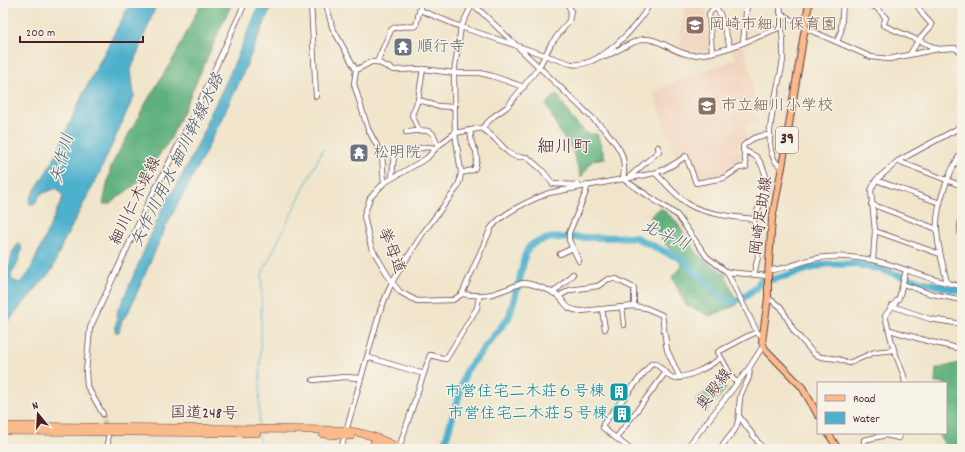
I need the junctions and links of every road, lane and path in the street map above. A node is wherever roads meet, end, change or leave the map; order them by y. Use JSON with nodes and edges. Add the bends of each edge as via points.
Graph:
{"nodes":[{"id":1,"x":245,"y":3,"type":"edge"},
{"id":2,"x":311,"y":3,"type":"edge"},
{"id":3,"x":326,"y":3,"type":"edge"},
{"id":4,"x":421,"y":3,"type":"edge"},
{"id":5,"x":473,"y":3,"type":"edge"},
{"id":6,"x":567,"y":3,"type":"edge"},
{"id":7,"x":650,"y":3,"type":"edge"},
{"id":8,"x":747,"y":3,"type":"edge"},
{"id":9,"x":809,"y":3,"type":"edge"},
{"id":10,"x":843,"y":3,"type":"edge"},
{"id":11,"x":866,"y":3,"type":"edge"},
{"id":12,"x":916,"y":3,"type":"edge"},
{"id":13,"x":778,"y":4,"type":"edge"},
{"id":14,"x":715,"y":5,"type":"edge"},
{"id":15,"x":420,"y":10,"type":"junction"},
{"id":16,"x":780,"y":12,"type":"junction"},
{"id":17,"x":461,"y":27,"type":"junction"},
{"id":18,"x":781,"y":27,"type":"junction"},
{"id":19,"x":805,"y":28,"type":"junction"},
{"id":20,"x":918,"y":40,"type":"junction"},
{"id":21,"x":837,"y":42,"type":"junction"},
{"id":22,"x":743,"y":43,"type":"junction"},
{"id":23,"x":515,"y":45,"type":"junction"},
{"id":24,"x":730,"y":47,"type":"junction"},
{"id":25,"x":938,"y":49,"type":"junction"},
{"id":26,"x":712,"y":52,"type":"junction"},
{"id":27,"x":962,"y":53,"type":"edge"},
{"id":28,"x":910,"y":54,"type":"junction"},
{"id":29,"x":545,"y":55,"type":"junction"},
{"id":30,"x":600,"y":56,"type":"junction"},
{"id":31,"x":377,"y":62,"type":"junction"},
{"id":32,"x":539,"y":67,"type":"junction"},
{"id":33,"x":422,"y":69,"type":"junction"},
{"id":34,"x":356,"y":70,"type":"junction"},
{"id":35,"x":454,"y":73,"type":"junction"},
{"id":36,"x":524,"y":87,"type":"junction"},
{"id":37,"x":316,"y":96,"type":"dead end"},
{"id":38,"x":418,"y":100,"type":"junction"},
{"id":39,"x":454,"y":107,"type":"junction"},
{"id":40,"x":962,"y":121,"type":"edge"},
{"id":41,"x":482,"y":128,"type":"junction"},
{"id":42,"x":957,"y":129,"type":"junction"},
{"id":43,"x":470,"y":130,"type":"junction"},
{"id":44,"x":419,"y":131,"type":"junction"},
{"id":45,"x":406,"y":132,"type":"dead end"},
{"id":46,"x":455,"y":132,"type":"junction"},
{"id":47,"x":962,"y":134,"type":"edge"},
{"id":48,"x":769,"y":135,"type":"junction"},
{"id":49,"x":437,"y":147,"type":"junction"},
{"id":50,"x":658,"y":147,"type":"dead end"},
{"id":51,"x":411,"y":150,"type":"dead end"},
{"id":52,"x":743,"y":150,"type":"junction"},
{"id":53,"x":962,"y":151,"type":"edge"},
{"id":54,"x":394,"y":154,"type":"dead end"},
{"id":55,"x":898,"y":161,"type":"junction"},
{"id":56,"x":782,"y":168,"type":"junction"},
{"id":57,"x":462,"y":173,"type":"junction"},
{"id":58,"x":656,"y":174,"type":"junction"},
{"id":59,"x":392,"y":178,"type":"junction"},
{"id":60,"x":626,"y":178,"type":"junction"},
{"id":61,"x":876,"y":180,"type":"junction"},
{"id":62,"x":946,"y":180,"type":"junction"},
{"id":63,"x":384,"y":183,"type":"junction"},
{"id":64,"x":588,"y":185,"type":"junction"},
{"id":65,"x":962,"y":186,"type":"edge"},
{"id":66,"x":940,"y":203,"type":"junction"},
{"id":67,"x":871,"y":204,"type":"junction"},
{"id":68,"x":962,"y":208,"type":"edge"},
{"id":69,"x":754,"y":219,"type":"junction"},
{"id":70,"x":936,"y":229,"type":"junction"},
{"id":71,"x":875,"y":231,"type":"junction"},
{"id":72,"x":962,"y":245,"type":"edge"},
{"id":73,"x":573,"y":248,"type":"junction"},
{"id":74,"x":560,"y":254,"type":"dead end"},
{"id":75,"x":940,"y":254,"type":"junction"},
{"id":76,"x":873,"y":260,"type":"junction"},
{"id":77,"x":579,"y":261,"type":"dead end"},
{"id":78,"x":906,"y":271,"type":"junction"},
{"id":79,"x":727,"y":272,"type":"junction"},
{"id":80,"x":572,"y":274,"type":"dead end"},
{"id":81,"x":754,"y":274,"type":"junction"},
{"id":82,"x":768,"y":277,"type":"junction"},
{"id":83,"x":392,"y":282,"type":"junction"},
{"id":84,"x":903,"y":283,"type":"junction"},
{"id":85,"x":946,"y":283,"type":"junction"},
{"id":86,"x":962,"y":286,"type":"edge"},
{"id":87,"x":553,"y":293,"type":"junction"},
{"id":88,"x":462,"y":294,"type":"junction"},
{"id":89,"x":479,"y":296,"type":"junction"},
{"id":90,"x":559,"y":296,"type":"junction"},
{"id":91,"x":768,"y":298,"type":"junction"},
{"id":92,"x":962,"y":300,"type":"edge"},
{"id":93,"x":634,"y":306,"type":"junction"},
{"id":94,"x":892,"y":306,"type":"junction"},
{"id":95,"x":622,"y":307,"type":"junction"},
{"id":96,"x":602,"y":309,"type":"junction"},
{"id":97,"x":962,"y":324,"type":"edge"},
{"id":98,"x":624,"y":325,"type":"dead end"},
{"id":99,"x":605,"y":329,"type":"dead end"},
{"id":100,"x":890,"y":330,"type":"junction"},
{"id":101,"x":757,"y":332,"type":"junction"},
{"id":102,"x":763,"y":337,"type":"junction"},
{"id":103,"x":763,"y":346,"type":"junction"},
{"id":104,"x":962,"y":349,"type":"edge"},
{"id":105,"x":894,"y":350,"type":"junction"},
{"id":106,"x":367,"y":357,"type":"junction"},
{"id":107,"x":721,"y":358,"type":"junction"},
{"id":108,"x":749,"y":368,"type":"junction"},
{"id":109,"x":666,"y":372,"type":"junction"},
{"id":110,"x":424,"y":374,"type":"junction"},
{"id":111,"x":360,"y":378,"type":"junction"},
{"id":112,"x":680,"y":378,"type":"junction"},
{"id":113,"x":313,"y":380,"type":"dead end"},
{"id":114,"x":737,"y":382,"type":"junction"},
{"id":115,"x":905,"y":382,"type":"edge"},
{"id":116,"x":817,"y":413,"type":"edge"},
{"id":117,"x":103,"y":414,"type":"tunnel mouth"},
{"id":118,"x":739,"y":416,"type":"junction"},
{"id":119,"x":3,"y":426,"type":"edge"},
{"id":120,"x":91,"y":429,"type":"junction"},
{"id":121,"x":3,"y":432,"type":"edge"},
{"id":122,"x":345,"y":432,"type":"junction"},
{"id":123,"x":829,"y":434,"type":"edge"},
{"id":124,"x":900,"y":434,"type":"edge"},
{"id":125,"x":108,"y":437,"type":"dead end"},
{"id":126,"x":616,"y":438,"type":"junction"},
{"id":127,"x":723,"y":448,"type":"edge"},
{"id":128,"x":108,"y":449,"type":"edge"},
{"id":129,"x":341,"y":449,"type":"edge"},
{"id":130,"x":389,"y":449,"type":"edge"},
{"id":131,"x":400,"y":449,"type":"edge"},
{"id":132,"x":630,"y":449,"type":"edge"},
{"id":133,"x":686,"y":449,"type":"edge"},
{"id":134,"x":763,"y":449,"type":"edge"},
{"id":135,"x":838,"y":449,"type":"edge"},
{"id":136,"x":865,"y":449,"type":"edge"}],
"edges":[{"from":1,"to":117,"type":"street","name":"細川仁木堤線","via":[[192,119],[149,201],[90,328],[87,386]]},
{"from":2,"to":37,"type":"street"},
{"from":3,"to":34,"type":"street","via":[[332,27]]},
{"from":4,"to":15,"type":"street"},
{"from":5,"to":17,"type":"street"},
{"from":5,"to":23,"type":"street"},
{"from":6,"to":29,"type":"street","via":[[571,11],[569,21]]},
{"from":7,"to":30,"type":"street","via":[[633,27]]},
{"from":8,"to":22,"type":"street"},
{"from":9,"to":19,"type":"main road","name":"岡崎足助線","number":"39"},
{"from":10,"to":21,"type":"street","via":[[841,31]]},
{"from":11,"to":20,"type":"street","via":[[877,8],[886,18],[883,25]]},
{"from":12,"to":20,"type":"street","via":[[932,25]]},
{"from":13,"to":16,"type":"street"},
{"from":14,"to":24,"type":"street"},
{"from":14,"to":26,"type":"street","via":[[709,14]]},
{"from":15,"to":17,"type":"street"},
{"from":15,"to":31,"type":"street","via":[[416,26],[398,26],[391,30]]},
{"from":16,"to":18,"type":"street"},
{"from":16,"to":19,"type":"street"},
{"from":17,"to":23,"type":"street"},
{"from":17,"to":35,"type":"street"},
{"from":18,"to":22,"type":"street"},
{"from":18,"to":48,"type":"street","via":[[783,60]]},
{"from":19,"to":21,"type":"street"},
{"from":19,"to":56,"type":"main road","name":"岡崎足助線","number":"39"},
{"from":20,"to":25,"type":"street"},
{"from":20,"to":28,"type":"street"},
{"from":21,"to":28,"type":"street","via":[[871,57],[889,59]]},
{"from":22,"to":24,"type":"street"},
{"from":23,"to":29,"type":"street"},
{"from":23,"to":32,"type":"street"},
{"from":24,"to":26,"type":"street"},
{"from":25,"to":27,"type":"street","via":[[955,48]]},
{"from":25,"to":28,"type":"street"},
{"from":26,"to":30,"type":"street","via":[[686,54],[647,39]]},
{"from":29,"to":30,"type":"street","via":[[579,65]]},
{"from":29,"to":32,"type":"street"},
{"from":31,"to":33,"type":"street","via":[[394,70]]},
{"from":31,"to":34,"type":"street","via":[[370,62]]},
{"from":32,"to":36,"type":"street"},
{"from":32,"to":60,"type":"street","via":[[610,135],[624,159]]},
{"from":33,"to":35,"type":"street"},
{"from":33,"to":38,"type":"street"},
{"from":34,"to":63,"type":"street","via":[[354,84],[368,129],[382,156]]},
{"from":35,"to":36,"type":"street","via":[[480,73]]},
{"from":35,"to":39,"type":"street"},
{"from":36,"to":41,"type":"street","via":[[507,107]]},
{"from":38,"to":39,"type":"street","via":[[436,106]]},
{"from":38,"to":44,"type":"street","via":[[412,115]]},
{"from":39,"to":46,"type":"street"},
{"from":40,"to":42,"type":"street"},
{"from":41,"to":43,"type":"street"},
{"from":41,"to":64,"type":"street","via":[[510,155],[528,157],[553,184]]},
{"from":42,"to":47,"type":"street"},
{"from":42,"to":55,"type":"street"},
{"from":43,"to":46,"type":"street"},
{"from":43,"to":57,"type":"street","via":[[478,159],[473,170]]},
{"from":44,"to":45,"type":"street"},
{"from":44,"to":49,"type":"street","via":[[432,133]]},
{"from":46,"to":49,"type":"street","name":"挙母道"},
{"from":46,"to":57,"type":"street"},
{"from":48,"to":52,"type":"street","via":[[762,135],[746,143]]},
{"from":48,"to":56,"type":"street","via":[[775,163]]},
{"from":49,"to":51,"type":"street"},
{"from":49,"to":59,"type":"street","name":"挙母道","via":[[428,158]]},
{"from":50,"to":60,"type":"street","via":[[659,151]]},
{"from":52,"to":58,"type":"street","via":[[746,167],[739,168],[724,178],[696,183],[686,156],[672,167]]},
{"from":52,"to":69,"type":"street","via":[[757,158],[768,183]]},
{"from":53,"to":62,"type":"street"},
{"from":54,"to":59,"type":"street"},
{"from":55,"to":61,"type":"street"},
{"from":55,"to":62,"type":"street"},
{"from":56,"to":82,"type":"main road","name":"岡崎足助線","number":"39","via":[[772,219]]},
{"from":57,"to":83,"type":"street","via":[[457,188],[423,233]]},
{"from":58,"to":60,"type":"street"},
{"from":58,"to":69,"type":"street","via":[[688,204],[703,210]]},
{"from":59,"to":63,"type":"street","name":"挙母道"},
{"from":60,"to":64,"type":"street"},
{"from":60,"to":79,"type":"street","via":[[677,215],[707,257]]},
{"from":61,"to":66,"type":"street"},
{"from":61,"to":67,"type":"street","via":[[871,190]]},
{"from":62,"to":65,"type":"street"},
{"from":62,"to":66,"type":"street"},
{"from":63,"to":83,"type":"street","name":"挙母道","via":[[370,198],[364,216],[371,247]]},
{"from":64,"to":73,"type":"street","via":[[569,233]]},
{"from":64,"to":88,"type":"street","via":[[540,196],[499,220],[491,228]]},
{"from":66,"to":70,"type":"street"},
{"from":67,"to":70,"type":"street"},
{"from":67,"to":71,"type":"street"},
{"from":68,"to":72,"type":"street"},
{"from":69,"to":81,"type":"street","via":[[758,256]]},
{"from":70,"to":75,"type":"street"},
{"from":71,"to":75,"type":"street"},
{"from":71,"to":76,"type":"street"},
{"from":73,"to":74,"type":"street"},
{"from":73,"to":77,"type":"street"},
{"from":75,"to":85,"type":"street"},
{"from":76,"to":78,"type":"street"},
{"from":76,"to":82,"type":"street","via":[[818,258],[778,270]]},
{"from":78,"to":84,"type":"street"},
{"from":78,"to":85,"type":"street"},
{"from":79,"to":81,"type":"street"},
{"from":79,"to":101,"type":"street"},
{"from":80,"to":87,"type":"street"},
{"from":81,"to":82,"type":"street"},
{"from":82,"to":91,"type":"main road","name":"岡崎足助線","number":"39"},
{"from":83,"to":88,"type":"street","via":[[400,292],[417,301],[454,300]]},
{"from":83,"to":106,"type":"street","name":"挙母道","via":[[380,311]]},
{"from":84,"to":92,"type":"street","via":[[928,293]]},
{"from":84,"to":94,"type":"street","via":[[899,298]]},
{"from":85,"to":86,"type":"street"},
{"from":87,"to":89,"type":"street","via":[[522,283],[493,295]]},
{"from":87,"to":90,"type":"street"},
{"from":88,"to":89,"type":"street"},
{"from":89,"to":110,"type":"street","via":[[477,308],[446,359],[430,355]]},
{"from":90,"to":93,"type":"street","via":[[570,290],[598,286],[608,279],[616,279],[634,288]]},
{"from":90,"to":96,"type":"street","via":[[567,307],[576,311]]},
{"from":91,"to":102,"type":"main road","name":"岡崎足助線","number":"39"},
{"from":91,"to":105,"type":"street","via":[[782,307],[794,332],[814,354],[821,357],[849,363],[876,352]]},
{"from":93,"to":95,"type":"street"},
{"from":93,"to":112,"type":"street","via":[[662,315],[667,350]]},
{"from":94,"to":97,"type":"street","via":[[930,319]]},
{"from":94,"to":100,"type":"street","via":[[885,316]]},
{"from":95,"to":96,"type":"street"},
{"from":95,"to":98,"type":"street"},
{"from":96,"to":99,"type":"street"},
{"from":100,"to":104,"type":"street"},
{"from":100,"to":105,"type":"street"},
{"from":101,"to":102,"type":"street"},
{"from":101,"to":107,"type":"street","via":[[719,351]]},
{"from":102,"to":103,"type":"main road","name":"岡崎足助線","number":"39"},
{"from":103,"to":108,"type":"street","name":"奥殿線"},
{"from":103,"to":116,"type":"main road","via":[[802,387]]},
{"from":105,"to":115,"type":"street"},
{"from":106,"to":110,"type":"street"},
{"from":106,"to":111,"type":"street","name":"挙母道"},
{"from":107,"to":112,"type":"street","via":[[707,368]]},
{"from":107,"to":114,"type":"street"},
{"from":108,"to":114,"type":"street","name":"奥殿線"},
{"from":108,"to":118,"type":"street","via":[[749,378],[739,401]]},
{"from":109,"to":112,"type":"street","via":[[672,378]]},
{"from":109,"to":126,"type":"street"},
{"from":109,"to":126,"type":"street","via":[[652,363],[603,424],[603,428]]},
{"from":110,"to":131,"type":"street"},
{"from":111,"to":113,"type":"street"},
{"from":111,"to":122,"type":"street","name":"挙母道"},
{"from":114,"to":133,"type":"street","name":"奥殿線"},
{"from":118,"to":127,"type":"street","via":[[734,431],[724,442]]},
{"from":118,"to":134,"type":"street"},
{"from":119,"to":120,"type":"highway","name":"国道248号"},
{"from":120,"to":121,"type":"highway","name":"国道248号"},
{"from":120,"to":122,"type":"highway","name":"国道248号"},
{"from":122,"to":129,"type":"street","name":"挙母道"},
{"from":122,"to":130,"type":"highway","name":"国道248号"},
{"from":122,"to":131,"type":"highway","name":"国道248号","via":[[360,433]]},
{"from":123,"to":135,"type":"main road"},
{"from":124,"to":136,"type":"street","via":[[899,438],[886,436],[864,440]]},
{"from":125,"to":128,"type":"street"},
{"from":126,"to":132,"type":"street"}]}
